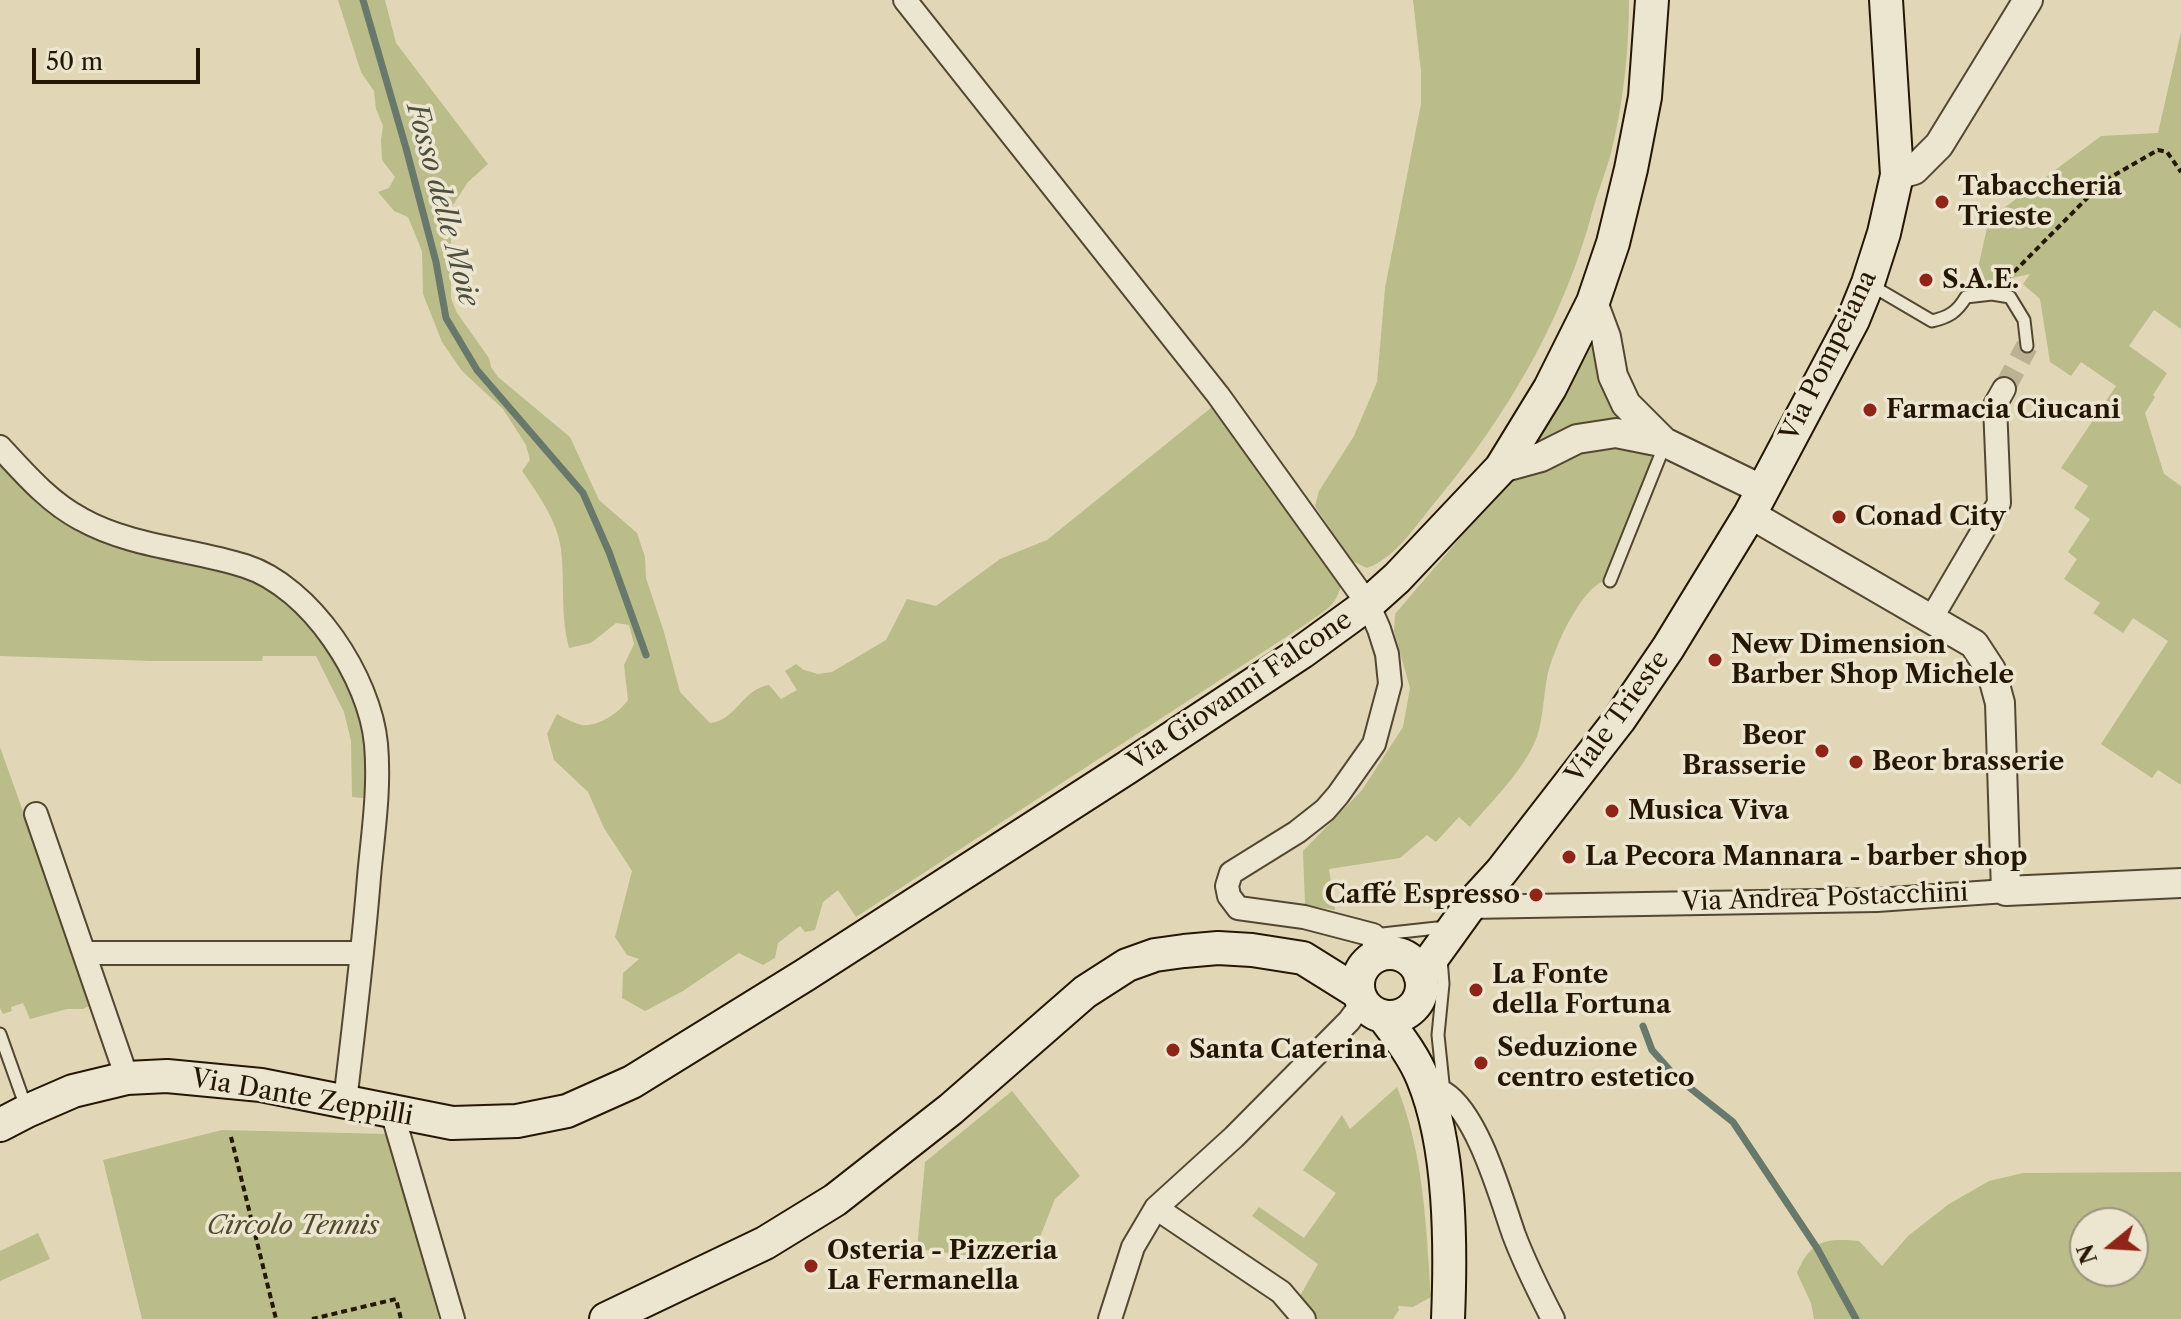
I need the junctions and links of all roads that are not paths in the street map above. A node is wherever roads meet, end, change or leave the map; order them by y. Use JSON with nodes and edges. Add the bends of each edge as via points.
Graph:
{"nodes":[{"id":1,"x":905,"y":0,"type":"edge"},
{"id":2,"x":1652,"y":0,"type":"edge"},
{"id":3,"x":1886,"y":0,"type":"edge"},
{"id":4,"x":2028,"y":0,"type":"edge"},
{"id":5,"x":1897,"y":175,"type":"junction"},
{"id":6,"x":1868,"y":283,"type":"junction"},
{"id":7,"x":1593,"y":302,"type":"junction"},
{"id":8,"x":2027,"y":346,"type":"tunnel mouth"},
{"id":9,"x":2004,"y":389,"type":"tunnel mouth"},
{"id":10,"x":1666,"y":443,"type":"junction"},
{"id":11,"x":0,"y":447,"type":"edge"},
{"id":12,"x":1501,"y":468,"type":"junction"},
{"id":13,"x":1756,"y":502,"type":"junction"},
{"id":14,"x":1610,"y":581,"type":"dead end"},
{"id":15,"x":1368,"y":604,"type":"junction"},
{"id":16,"x":1931,"y":619,"type":"junction"},
{"id":17,"x":36,"y":814,"type":"dead end"},
{"id":18,"x":2181,"y":883,"type":"edge"},
{"id":19,"x":2006,"y":891,"type":"junction"},
{"id":20,"x":1469,"y":907,"type":"junction"},
{"id":21,"x":1440,"y":936,"type":"junction"},
{"id":22,"x":1377,"y":952,"type":"junction"},
{"id":23,"x":84,"y":953,"type":"junction"},
{"id":24,"x":362,"y":953,"type":"junction"},
{"id":25,"x":1303,"y":958,"type":"junction"},
{"id":26,"x":1417,"y":990,"type":"junction"},
{"id":27,"x":1368,"y":1004,"type":"junction"},
{"id":28,"x":0,"y":1034,"type":"edge"},
{"id":29,"x":127,"y":1078,"type":"junction"},
{"id":30,"x":1432,"y":1088,"type":"junction"},
{"id":31,"x":345,"y":1101,"type":"junction"},
{"id":32,"x":392,"y":1112,"type":"junction"},
{"id":33,"x":14,"y":1118,"type":"edge"},
{"id":34,"x":517,"y":1121,"type":"joint"},
{"id":35,"x":1156,"y":1208,"type":"junction"},
{"id":36,"x":453,"y":1319,"type":"edge"},
{"id":37,"x":606,"y":1319,"type":"edge"},
{"id":38,"x":1110,"y":1319,"type":"edge"},
{"id":39,"x":1304,"y":1319,"type":"edge"},
{"id":40,"x":1448,"y":1319,"type":"edge"},
{"id":41,"x":1553,"y":1319,"type":"edge"}],
"edges":[{"from":1,"to":15,"type":"street","via":[[1218,395]]},
{"from":2,"to":7,"type":"main road","name":"Via Giovanni Falcone","via":[[1645,97],[1631,169]]},
{"from":3,"to":5,"type":"main road","name":"Via Pompeiana"},
{"from":4,"to":5,"type":"street","via":[[1939,145],[1914,170]]},
{"from":5,"to":6,"type":"main road","name":"Via Pompeiana"},
{"from":6,"to":8,"type":"lane","via":[[1932,321],[1947,318],[1966,297],[2010,297],[2024,320]]},
{"from":6,"to":13,"type":"main road","name":"Via Pompeiana"},
{"from":7,"to":10,"type":"street","via":[[1626,404]]},
{"from":7,"to":12,"type":"main road","name":"Via Giovanni Falcone","via":[[1550,388]]},
{"from":9,"to":16,"type":"street","via":[[1995,405],[1999,503]]},
{"from":10,"to":12,"type":"street","via":[[1616,433],[1577,439]]},
{"from":10,"to":13,"type":"street"},
{"from":10,"to":14,"type":"lane"},
{"from":11,"to":24,"type":"street","via":[[53,501],[84,521],[248,566],[287,588],[332,637],[366,701],[376,742],[377,799]]},
{"from":12,"to":15,"type":"main road","name":"Via Giovanni Falcone"},
{"from":13,"to":16,"type":"street"},
{"from":13,"to":20,"type":"main road","name":"Viale Trieste","via":[[1619,720]]},
{"from":15,"to":22,"type":"street","via":[[1387,654],[1390,684],[1374,744],[1325,810],[1231,873],[1227,886],[1238,908],[1304,917]]},
{"from":15,"to":34,"type":"main road","name":"Via Giovanni Falcone","via":[[1116,776],[632,1082],[567,1111]]},
{"from":16,"to":19,"type":"street","via":[[1974,644],[1991,670],[2000,703]]},
{"from":17,"to":23,"type":"street"},
{"from":18,"to":19,"type":"street","name":"Via Andrea Postacchini"},
{"from":19,"to":20,"type":"street","name":"Via Andrea Postacchini","via":[[1877,900]]},
{"from":20,"to":21,"type":"main road","name":"Viale Trieste"},
{"from":21,"to":22,"type":"main road","name":"Viale Trieste"},
{"from":21,"to":26,"type":"main road","name":"Viale Trieste"},
{"from":21,"to":30,"type":"lane","via":[[1443,984]]},
{"from":22,"to":25,"type":"main road"},
{"from":22,"to":26,"type":"main road","via":[[1410,960]]},
{"from":22,"to":27,"type":"main road","via":[[1359,977]]},
{"from":23,"to":24,"type":"street"},
{"from":23,"to":29,"type":"street"},
{"from":24,"to":31,"type":"street"},
{"from":25,"to":27,"type":"main road"},
{"from":25,"to":37,"type":"main road","via":[[1252,950],[1184,951],[1155,955],[1106,976],[835,1200],[765,1243]]},
{"from":26,"to":27,"type":"main road","via":[[1401,1015]]},
{"from":26,"to":30,"type":"main road"},
{"from":27,"to":30,"type":"main road","via":[[1403,1042]]},
{"from":27,"to":35,"type":"street"},
{"from":28,"to":33,"type":"lane"},
{"from":29,"to":31,"type":"main road","name":"Via Dante Zeppilli","via":[[167,1076],[261,1085]]},
{"from":29,"to":33,"type":"main road","name":"Via Dante Zeppilli","via":[[73,1091]]},
{"from":30,"to":40,"type":"main road","via":[[1445,1178]]},
{"from":30,"to":41,"type":"street","via":[[1452,1098],[1470,1123]]},
{"from":31,"to":32,"type":"main road","name":"Via Dante Zeppilli"},
{"from":32,"to":34,"type":"main road","name":"Via Dante Zeppilli","via":[[452,1123]]},
{"from":32,"to":36,"type":"street"},
{"from":35,"to":38,"type":"street","via":[[1133,1247]]},
{"from":35,"to":39,"type":"street","via":[[1281,1292]]}]}
